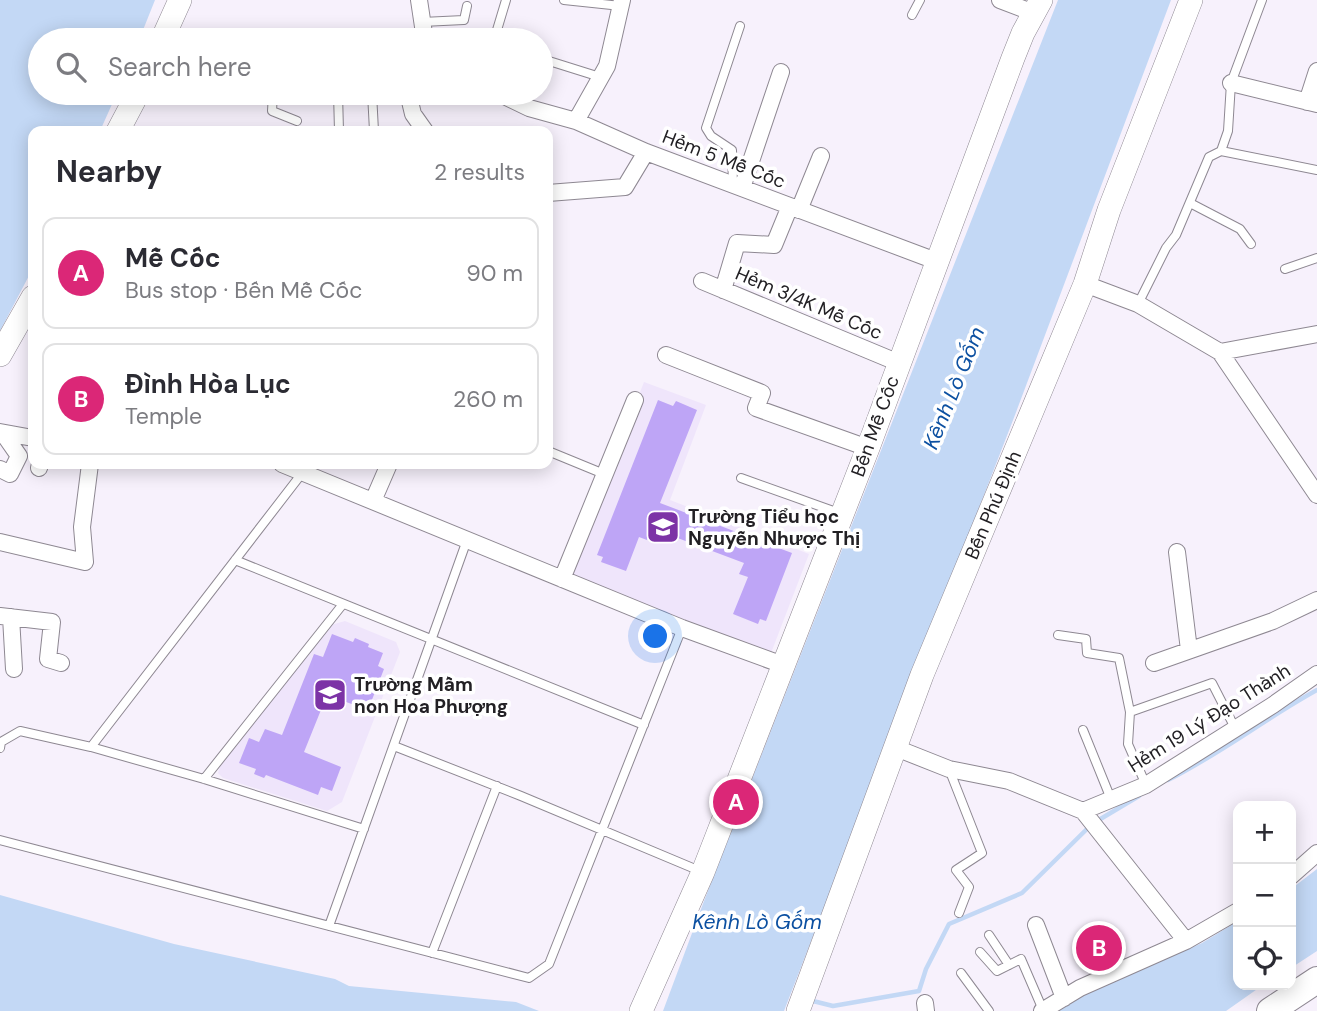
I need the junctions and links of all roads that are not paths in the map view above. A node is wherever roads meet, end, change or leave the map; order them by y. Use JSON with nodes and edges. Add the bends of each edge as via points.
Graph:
{"nodes":[{"id":1,"x":180,"y":0,"type":"edge"},
{"id":2,"x":419,"y":0,"type":"edge"},
{"id":3,"x":506,"y":0,"type":"edge"},
{"id":4,"x":564,"y":0,"type":"edge"},
{"id":5,"x":920,"y":0,"type":"edge"},
{"id":6,"x":1000,"y":0,"type":"edge"},
{"id":7,"x":1191,"y":0,"type":"edge"},
{"id":8,"x":1262,"y":0,"type":"edge"},
{"id":9,"x":622,"y":3,"type":"edge"},
{"id":10,"x":467,"y":6,"type":"dead end"},
{"id":11,"x":1029,"y":11,"type":"edge"},
{"id":12,"x":912,"y":15,"type":"dead end"},
{"id":13,"x":422,"y":22,"type":"junction"},
{"id":14,"x":740,"y":26,"type":"dead end"},
{"id":15,"x":167,"y":28,"type":"edge"},
{"id":16,"x":423,"y":28,"type":"edge"},
{"id":17,"x":498,"y":28,"type":"edge"},
{"id":18,"x":553,"y":62,"type":"edge"},
{"id":19,"x":1317,"y":71,"type":"edge"},
{"id":20,"x":781,"y":72,"type":"dead end"},
{"id":21,"x":600,"y":77,"type":"junction"},
{"id":22,"x":1231,"y":83,"type":"junction"},
{"id":23,"x":1312,"y":103,"type":"edge"},
{"id":24,"x":133,"y":105,"type":"edge"},
{"id":25,"x":272,"y":105,"type":"edge"},
{"id":26,"x":338,"y":105,"type":"edge"},
{"id":27,"x":373,"y":105,"type":"edge"},
{"id":28,"x":411,"y":105,"type":"edge"},
{"id":29,"x":523,"y":105,"type":"edge"},
{"id":30,"x":297,"y":121,"type":"dead end"},
{"id":31,"x":576,"y":121,"type":"junction"},
{"id":32,"x":125,"y":126,"type":"edge"},
{"id":33,"x":339,"y":126,"type":"edge"},
{"id":34,"x":374,"y":126,"type":"edge"},
{"id":35,"x":421,"y":126,"type":"edge"},
{"id":36,"x":1221,"y":151,"type":"junction"},
{"id":37,"x":646,"y":152,"type":"junction"},
{"id":38,"x":821,"y":156,"type":"dead end"},
{"id":39,"x":1317,"y":170,"type":"edge"},
{"id":40,"x":737,"y":186,"type":"junction"},
{"id":41,"x":553,"y":193,"type":"edge"},
{"id":42,"x":1190,"y":203,"type":"junction"},
{"id":43,"x":795,"y":208,"type":"junction"},
{"id":44,"x":1251,"y":244,"type":"dead end"},
{"id":45,"x":1317,"y":258,"type":"edge"},
{"id":46,"x":936,"y":261,"type":"junction"},
{"id":47,"x":1284,"y":269,"type":"dead end"},
{"id":48,"x":702,"y":281,"type":"dead end"},
{"id":49,"x":1085,"y":284,"type":"junction"},
{"id":50,"x":723,"y":290,"type":"junction"},
{"id":51,"x":1138,"y":303,"type":"junction"},
{"id":52,"x":28,"y":306,"type":"edge"},
{"id":53,"x":1317,"y":334,"type":"edge"},
{"id":54,"x":1220,"y":352,"type":"junction"},
{"id":55,"x":0,"y":355,"type":"edge"},
{"id":56,"x":666,"y":355,"type":"dead end"},
{"id":57,"x":899,"y":363,"type":"junction"},
{"id":58,"x":635,"y":400,"type":"dead end"},
{"id":59,"x":1,"y":432,"type":"edge"},
{"id":60,"x":28,"y":437,"type":"edge"},
{"id":61,"x":868,"y":448,"type":"junction"},
{"id":62,"x":553,"y":453,"type":"edge"},
{"id":63,"x":0,"y":468,"type":"edge"},
{"id":64,"x":89,"y":469,"type":"edge"},
{"id":65,"x":295,"y":469,"type":"edge"},
{"id":66,"x":387,"y":469,"type":"edge"},
{"id":67,"x":303,"y":472,"type":"junction"},
{"id":68,"x":604,"y":474,"type":"junction"},
{"id":69,"x":741,"y":478,"type":"dead end"},
{"id":70,"x":1317,"y":495,"type":"edge"},
{"id":71,"x":373,"y":501,"type":"junction"},
{"id":72,"x":842,"y":514,"type":"junction"},
{"id":73,"x":467,"y":540,"type":"junction"},
{"id":74,"x":0,"y":542,"type":"edge"},
{"id":75,"x":1177,"y":552,"type":"dead end"},
{"id":76,"x":235,"y":560,"type":"junction"},
{"id":77,"x":562,"y":579,"type":"junction"},
{"id":78,"x":1317,"y":600,"type":"edge"},
{"id":79,"x":343,"y":604,"type":"junction"},
{"id":80,"x":6,"y":616,"type":"edge"},
{"id":81,"x":682,"y":628,"type":"junction"},
{"id":82,"x":1058,"y":635,"type":"dead end"},
{"id":83,"x":432,"y":640,"type":"junction"},
{"id":84,"x":1189,"y":650,"type":"junction"},
{"id":85,"x":61,"y":663,"type":"dead end"},
{"id":86,"x":1153,"y":663,"type":"dead end"},
{"id":87,"x":783,"y":665,"type":"junction"},
{"id":88,"x":14,"y":669,"type":"dead end"},
{"id":89,"x":1317,"y":674,"type":"edge"},
{"id":90,"x":1130,"y":712,"type":"junction"},
{"id":91,"x":644,"y":725,"type":"junction"},
{"id":92,"x":1235,"y":728,"type":"junction"},
{"id":93,"x":1083,"y":730,"type":"dead end"},
{"id":94,"x":394,"y":746,"type":"junction"},
{"id":95,"x":91,"y":747,"type":"junction"},
{"id":96,"x":0,"y":748,"type":"edge"},
{"id":97,"x":896,"y":748,"type":"junction"},
{"id":98,"x":949,"y":769,"type":"junction"},
{"id":99,"x":204,"y":779,"type":"junction"},
{"id":100,"x":1146,"y":785,"type":"junction"},
{"id":101,"x":496,"y":786,"type":"junction"},
{"id":102,"x":1111,"y":799,"type":"junction"},
{"id":103,"x":1083,"y":811,"type":"junction"},
{"id":104,"x":364,"y":829,"type":"junction"},
{"id":105,"x":602,"y":830,"type":"junction"},
{"id":106,"x":0,"y":840,"type":"edge"},
{"id":107,"x":1317,"y":853,"type":"edge"},
{"id":108,"x":703,"y":872,"type":"junction"},
{"id":109,"x":1296,"y":872,"type":"edge"},
{"id":110,"x":959,"y":913,"type":"dead end"},
{"id":111,"x":1233,"y":914,"type":"edge"},
{"id":112,"x":1036,"y":925,"type":"dead end"},
{"id":113,"x":329,"y":926,"type":"junction"},
{"id":114,"x":989,"y":935,"type":"dead end"},
{"id":115,"x":1186,"y":941,"type":"junction"},
{"id":116,"x":432,"y":953,"type":"junction"},
{"id":117,"x":980,"y":953,"type":"dead end"},
{"id":118,"x":1009,"y":965,"type":"junction"},
{"id":119,"x":961,"y":973,"type":"dead end"},
{"id":120,"x":1317,"y":980,"type":"edge"},
{"id":121,"x":1064,"y":998,"type":"junction"},
{"id":122,"x":1043,"y":1010,"type":"edge"},
{"id":123,"x":641,"y":1011,"type":"edge"},
{"id":124,"x":798,"y":1011,"type":"edge"},
{"id":125,"x":989,"y":1011,"type":"edge"},
{"id":126,"x":1270,"y":1011,"type":"edge"}],
"edges":[{"from":1,"to":15,"type":"street"},
{"from":2,"to":13,"type":"street"},
{"from":3,"to":17,"type":"lane"},
{"from":4,"to":9,"type":"lane"},
{"from":5,"to":12,"type":"lane"},
{"from":6,"to":11,"type":"street"},
{"from":7,"to":49,"type":"street","name":"Bến Phú Định"},
{"from":8,"to":22,"type":"lane"},
{"from":9,"to":21,"type":"street","via":[[607,66]]},
{"from":10,"to":13,"type":"lane","via":[[464,20]]},
{"from":11,"to":46,"type":"street","name":"Bến Mễ Cốc"},
{"from":13,"to":16,"type":"street"},
{"from":14,"to":40,"type":"lane","via":[[706,128],[732,150]]},
{"from":18,"to":21,"type":"lane"},
{"from":19,"to":23,"type":"street"},
{"from":20,"to":40,"type":"street"},
{"from":21,"to":31,"type":"street"},
{"from":22,"to":23,"type":"street"},
{"from":22,"to":36,"type":"lane","via":[[1228,131]]},
{"from":24,"to":32,"type":"street"},
{"from":25,"to":30,"type":"lane","via":[[271,111]]},
{"from":26,"to":33,"type":"lane"},
{"from":27,"to":34,"type":"lane"},
{"from":28,"to":35,"type":"street"},
{"from":29,"to":31,"type":"street","name":"Hẻm 5 Mễ Cốc"},
{"from":31,"to":37,"type":"street","name":"Hẻm 5 Mễ Cốc"},
{"from":36,"to":39,"type":"lane"},
{"from":36,"to":42,"type":"lane","via":[[1209,157]]},
{"from":37,"to":40,"type":"street","name":"Hẻm 5 Mễ Cốc"},
{"from":37,"to":41,"type":"street","via":[[625,187]]},
{"from":38,"to":43,"type":"street"},
{"from":40,"to":43,"type":"street","name":"Hẻm 5 Mễ Cốc"},
{"from":42,"to":44,"type":"lane","via":[[1240,229]]},
{"from":42,"to":51,"type":"lane"},
{"from":43,"to":46,"type":"street","name":"Hẻm 5 Mễ Cốc"},
{"from":43,"to":50,"type":"street","via":[[774,245],[737,243]]},
{"from":45,"to":47,"type":"lane"},
{"from":46,"to":57,"type":"street","name":"Bến Mễ Cốc"},
{"from":48,"to":50,"type":"street","name":"Hẻm 3/4K Mễ Cốc"},
{"from":49,"to":51,"type":"street"},
{"from":49,"to":97,"type":"street","name":"Bến Phú Định"},
{"from":50,"to":57,"type":"street","name":"Hẻm 3/4K Mễ Cốc"},
{"from":51,"to":54,"type":"street"},
{"from":52,"to":55,"type":"street"},
{"from":53,"to":54,"type":"street"},
{"from":54,"to":70,"type":"street"},
{"from":56,"to":61,"type":"street","via":[[762,393],[756,408]]},
{"from":57,"to":61,"type":"street","name":"Bến Mễ Cốc"},
{"from":58,"to":68,"type":"street"},
{"from":59,"to":60,"type":"street"},
{"from":59,"to":63,"type":"street","via":[[19,456],[10,474]]},
{"from":61,"to":72,"type":"street","name":"Bến Mễ Cốc"},
{"from":62,"to":68,"type":"lane"},
{"from":64,"to":74,"type":"street","via":[[82,527],[86,562]]},
{"from":65,"to":67,"type":"street"},
{"from":66,"to":71,"type":"street"},
{"from":67,"to":71,"type":"street"},
{"from":67,"to":76,"type":"lane"},
{"from":68,"to":77,"type":"street"},
{"from":69,"to":72,"type":"lane"},
{"from":71,"to":73,"type":"street"},
{"from":72,"to":87,"type":"street","name":"Bến Mễ Cốc"},
{"from":73,"to":77,"type":"street"},
{"from":73,"to":83,"type":"lane"},
{"from":75,"to":84,"type":"street"},
{"from":76,"to":79,"type":"lane"},
{"from":76,"to":95,"type":"lane"},
{"from":77,"to":81,"type":"street"},
{"from":78,"to":84,"type":"street","via":[[1273,621]]},
{"from":79,"to":83,"type":"lane"},
{"from":79,"to":99,"type":"lane"},
{"from":80,"to":85,"type":"street","via":[[52,622],[48,659]]},
{"from":80,"to":88,"type":"street"},
{"from":81,"to":87,"type":"street"},
{"from":81,"to":91,"type":"lane"},
{"from":82,"to":90,"type":"lane","via":[[1086,639],[1087,653],[1119,658]]},
{"from":83,"to":91,"type":"lane"},
{"from":83,"to":94,"type":"lane"},
{"from":84,"to":86,"type":"street"},
{"from":87,"to":108,"type":"street","name":"Bến Mễ Cốc"},
{"from":89,"to":92,"type":"street","name":"Hẻm 19 Lý Đạo Thành"},
{"from":90,"to":92,"type":"lane","via":[[1212,683]]},
{"from":90,"to":100,"type":"lane","via":[[1128,744]]},
{"from":91,"to":105,"type":"lane"},
{"from":92,"to":100,"type":"street","name":"Hẻm 19 Lý Đạo Thành"},
{"from":93,"to":102,"type":"lane"},
{"from":94,"to":101,"type":"lane"},
{"from":94,"to":104,"type":"lane"},
{"from":95,"to":96,"type":"lane","via":[[20,731],[1,742]]},
{"from":95,"to":99,"type":"lane"},
{"from":97,"to":98,"type":"street"},
{"from":97,"to":124,"type":"street","name":"Bến Phú Định"},
{"from":98,"to":103,"type":"street","via":[[1009,781]]},
{"from":98,"to":110,"type":"lane","via":[[982,853],[956,870],[969,887]]},
{"from":99,"to":104,"type":"lane"},
{"from":100,"to":102,"type":"street","name":"Hẻm 19 Lý Đạo Thành"},
{"from":101,"to":105,"type":"lane"},
{"from":101,"to":116,"type":"lane"},
{"from":102,"to":103,"type":"street","name":"Hẻm 19 Lý Đạo Thành"},
{"from":103,"to":115,"type":"street"},
{"from":104,"to":113,"type":"lane"},
{"from":105,"to":108,"type":"lane"},
{"from":105,"to":116,"type":"lane","via":[[549,964],[529,978]]},
{"from":106,"to":113,"type":"lane"},
{"from":107,"to":109,"type":"street"},
{"from":108,"to":123,"type":"street","name":"Bến Mễ Cốc"},
{"from":111,"to":115,"type":"street"},
{"from":112,"to":121,"type":"street"},
{"from":113,"to":116,"type":"lane"},
{"from":114,"to":118,"type":"lane"},
{"from":115,"to":121,"type":"street"},
{"from":117,"to":118,"type":"lane","via":[[996,971]]},
{"from":118,"to":122,"type":"lane","via":[[1021,960]]},
{"from":119,"to":125,"type":"lane"},
{"from":120,"to":126,"type":"main road"},
{"from":121,"to":122,"type":"street"}]}
